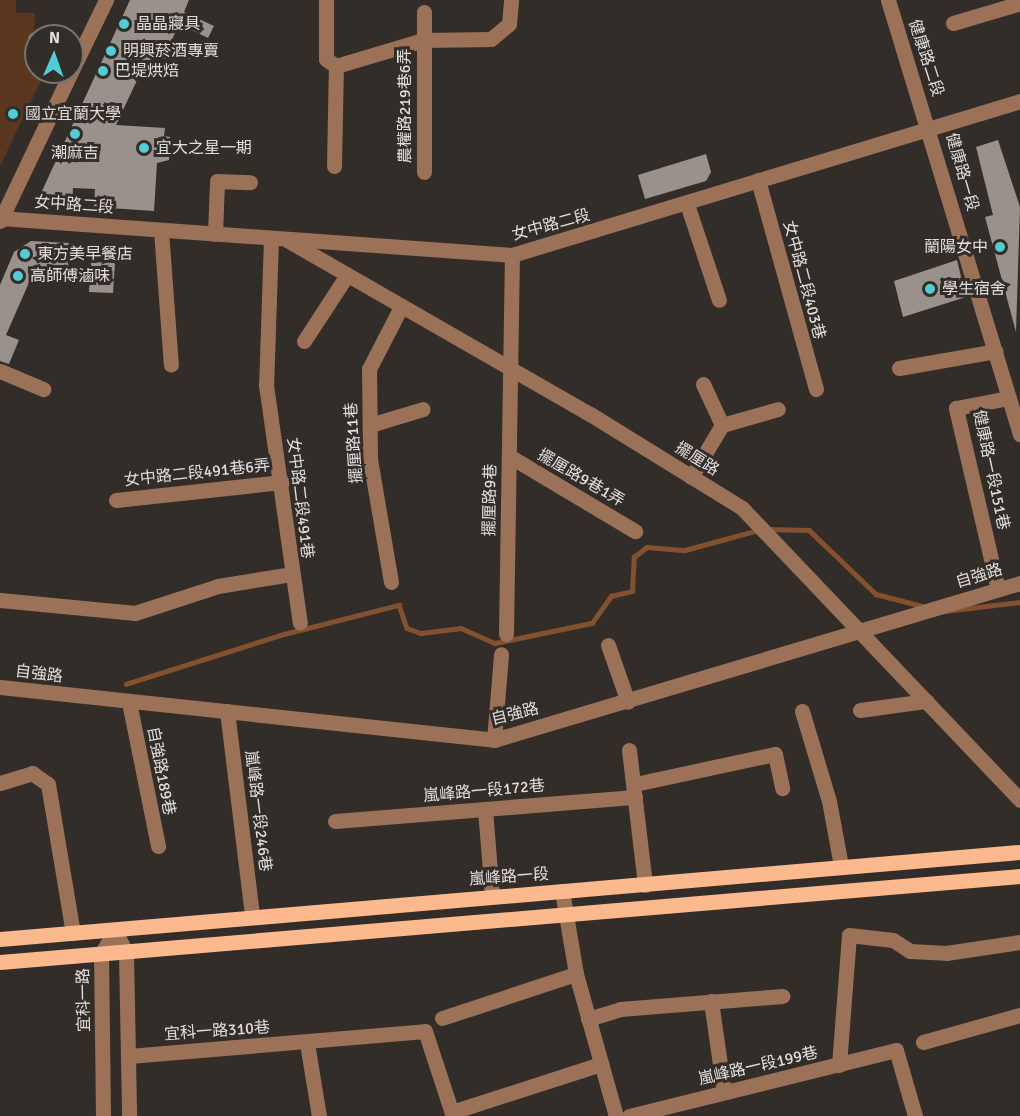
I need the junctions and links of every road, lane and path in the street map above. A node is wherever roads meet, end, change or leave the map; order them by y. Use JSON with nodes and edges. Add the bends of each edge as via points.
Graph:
{"nodes":[{"id":1,"x":106,"y":0,"type":"edge"},
{"id":2,"x":326,"y":0,"type":"edge"},
{"id":3,"x":511,"y":0,"type":"edge"},
{"id":4,"x":888,"y":0,"type":"edge"},
{"id":5,"x":1017,"y":6,"type":"edge"},
{"id":6,"x":424,"y":12,"type":"dead end"},
{"id":7,"x":953,"y":23,"type":"dead end"},
{"id":8,"x":423,"y":40,"type":"junction"},
{"id":9,"x":84,"y":43,"type":"edge"},
{"id":10,"x":336,"y":66,"type":"junction"},
{"id":11,"x":64,"y":84,"type":"edge"},
{"id":12,"x":1020,"y":101,"type":"edge"},
{"id":13,"x":930,"y":128,"type":"junction"},
{"id":14,"x":334,"y":166,"type":"dead end"},
{"id":15,"x":424,"y":172,"type":"dead end"},
{"id":16,"x":758,"y":180,"type":"junction"},
{"id":17,"x":250,"y":182,"type":"dead end"},
{"id":18,"x":687,"y":204,"type":"junction"},
{"id":19,"x":0,"y":219,"type":"edge"},
{"id":20,"x":161,"y":230,"type":"junction"},
{"id":21,"x":215,"y":234,"type":"junction"},
{"id":22,"x":278,"y":238,"type":"junction"},
{"id":23,"x":512,"y":255,"type":"junction"},
{"id":24,"x":347,"y":275,"type":"junction"},
{"id":25,"x":719,"y":300,"type":"dead end"},
{"id":26,"x":401,"y":307,"type":"junction"},
{"id":27,"x":304,"y":341,"type":"dead end"},
{"id":28,"x":996,"y":351,"type":"junction"},
{"id":29,"x":171,"y":365,"type":"dead end"},
{"id":30,"x":510,"y":367,"type":"junction"},
{"id":31,"x":899,"y":368,"type":"dead end"},
{"id":32,"x":0,"y":371,"type":"edge"},
{"id":33,"x":703,"y":384,"type":"dead end"},
{"id":34,"x":43,"y":389,"type":"dead end"},
{"id":35,"x":816,"y":389,"type":"dead end"},
{"id":36,"x":1009,"y":398,"type":"junction"},
{"id":37,"x":423,"y":409,"type":"dead end"},
{"id":38,"x":778,"y":409,"type":"dead end"},
{"id":39,"x":370,"y":424,"type":"junction"},
{"id":40,"x":722,"y":425,"type":"junction"},
{"id":41,"x":1020,"y":434,"type":"edge"},
{"id":42,"x":509,"y":456,"type":"junction"},
{"id":43,"x":691,"y":477,"type":"junction"},
{"id":44,"x":282,"y":482,"type":"junction"},
{"id":45,"x":116,"y":500,"type":"dead end"},
{"id":46,"x":635,"y":531,"type":"dead end"},
{"id":47,"x":291,"y":574,"type":"junction"},
{"id":48,"x":391,"y":582,"type":"dead end"},
{"id":49,"x":1020,"y":583,"type":"edge"},
{"id":50,"x":998,"y":589,"type":"junction"},
{"id":51,"x":0,"y":600,"type":"edge"},
{"id":52,"x":300,"y":623,"type":"dead end"},
{"id":53,"x":860,"y":630,"type":"junction"},
{"id":54,"x":506,"y":634,"type":"dead end"},
{"id":55,"x":608,"y":645,"type":"dead end"},
{"id":56,"x":501,"y":654,"type":"dead end"},
{"id":57,"x":0,"y":687,"type":"edge"},
{"id":58,"x":926,"y":701,"type":"junction"},
{"id":59,"x":129,"y":702,"type":"junction"},
{"id":60,"x":628,"y":702,"type":"junction"},
{"id":61,"x":860,"y":710,"type":"dead end"},
{"id":62,"x":227,"y":711,"type":"junction"},
{"id":63,"x":802,"y":711,"type":"dead end"},
{"id":64,"x":494,"y":740,"type":"junction"},
{"id":65,"x":629,"y":750,"type":"dead end"},
{"id":66,"x":0,"y":783,"type":"edge"},
{"id":67,"x":782,"y":788,"type":"dead end"},
{"id":68,"x":635,"y":791,"type":"junction"},
{"id":69,"x":1020,"y":800,"type":"edge"},
{"id":70,"x":485,"y":809,"type":"junction"},
{"id":71,"x":335,"y":821,"type":"dead end"},
{"id":72,"x":158,"y":846,"type":"dead end"},
{"id":73,"x":1020,"y":852,"type":"edge"},
{"id":74,"x":841,"y":866,"type":"junction"},
{"id":75,"x":1020,"y":876,"type":"edge"},
{"id":76,"x":645,"y":885,"type":"junction"},
{"id":77,"x":562,"y":891,"type":"junction"},
{"id":78,"x":492,"y":896,"type":"junction"},
{"id":79,"x":252,"y":915,"type":"junction"},
{"id":80,"x":564,"y":917,"type":"junction"},
{"id":81,"x":115,"y":931,"type":"junction"},
{"id":82,"x":73,"y":933,"type":"junction"},
{"id":83,"x":0,"y":939,"type":"edge"},
{"id":84,"x":1020,"y":942,"type":"edge"},
{"id":85,"x":126,"y":953,"type":"junction"},
{"id":86,"x":101,"y":954,"type":"junction"},
{"id":87,"x":0,"y":962,"type":"edge"},
{"id":88,"x":576,"y":974,"type":"junction"},
{"id":89,"x":782,"y":996,"type":"dead end"},
{"id":90,"x":711,"y":1001,"type":"junction"},
{"id":91,"x":1020,"y":1015,"type":"edge"},
{"id":92,"x":442,"y":1018,"type":"dead end"},
{"id":93,"x":588,"y":1018,"type":"junction"},
{"id":94,"x":923,"y":1042,"type":"dead end"},
{"id":95,"x":307,"y":1043,"type":"junction"},
{"id":96,"x":129,"y":1056,"type":"junction"},
{"id":97,"x":601,"y":1064,"type":"junction"},
{"id":98,"x":839,"y":1065,"type":"junction"},
{"id":99,"x":724,"y":1092,"type":"junction"},
{"id":100,"x":452,"y":1114,"type":"edge"},
{"id":101,"x":103,"y":1116,"type":"edge"},
{"id":102,"x":129,"y":1116,"type":"edge"},
{"id":103,"x":319,"y":1116,"type":"edge"},
{"id":104,"x":616,"y":1116,"type":"edge"},
{"id":105,"x":629,"y":1116,"type":"edge"},
{"id":106,"x":915,"y":1116,"type":"edge"}],
"edges":[{"from":1,"to":9,"type":"street"},
{"from":2,"to":10,"type":"street","via":[[326,59]]},
{"from":3,"to":8,"type":"street","via":[[509,24],[491,39]]},
{"from":4,"to":13,"type":"street","name":"健康路二段"},
{"from":5,"to":7,"type":"street"},
{"from":6,"to":8,"type":"street","name":"農權路219巷6弄"},
{"from":8,"to":10,"type":"street"},
{"from":8,"to":15,"type":"street","name":"農權路219巷6弄"},
{"from":10,"to":14,"type":"street"},
{"from":11,"to":19,"type":"street"},
{"from":12,"to":13,"type":"street","name":"女中路二段"},
{"from":13,"to":16,"type":"street","name":"女中路二段"},
{"from":13,"to":28,"type":"street","name":"健康路一段"},
{"from":16,"to":18,"type":"street","name":"女中路二段"},
{"from":16,"to":35,"type":"street","name":"女中路二段403巷"},
{"from":17,"to":21,"type":"street","via":[[217,181]]},
{"from":18,"to":23,"type":"street","name":"女中路二段"},
{"from":18,"to":25,"type":"street"},
{"from":19,"to":20,"type":"street","name":"女中路二段"},
{"from":20,"to":21,"type":"street","name":"女中路二段"},
{"from":20,"to":29,"type":"street"},
{"from":21,"to":22,"type":"street","name":"女中路二段"},
{"from":22,"to":23,"type":"street","name":"女中路二段"},
{"from":22,"to":24,"type":"street","name":"擺厘路"},
{"from":22,"to":44,"type":"street","name":"女中路二段491巷","via":[[266,385]]},
{"from":23,"to":30,"type":"street","name":"擺厘路9巷"},
{"from":24,"to":26,"type":"street","name":"擺厘路"},
{"from":24,"to":27,"type":"street"},
{"from":26,"to":30,"type":"street","name":"擺厘路"},
{"from":26,"to":39,"type":"street","name":"擺厘路11巷","via":[[369,369]]},
{"from":28,"to":31,"type":"street"},
{"from":28,"to":36,"type":"street","name":"健康路一段"},
{"from":30,"to":42,"type":"street","name":"擺厘路9巷"},
{"from":30,"to":43,"type":"street","name":"擺厘路"},
{"from":32,"to":34,"type":"street"},
{"from":33,"to":40,"type":"street"},
{"from":36,"to":41,"type":"street","name":"健康路一段"},
{"from":36,"to":50,"type":"street","name":"健康路一段151巷","via":[[956,408]]},
{"from":37,"to":39,"type":"street"},
{"from":38,"to":40,"type":"street"},
{"from":39,"to":48,"type":"street","name":"擺厘路11巷"},
{"from":40,"to":43,"type":"street"},
{"from":42,"to":46,"type":"street","name":"擺厘路9巷1弄"},
{"from":42,"to":54,"type":"street","name":"擺厘路9巷"},
{"from":43,"to":53,"type":"street","name":"擺厘路","via":[[768,531]]},
{"from":44,"to":45,"type":"street","name":"女中路二段491巷6弄"},
{"from":44,"to":47,"type":"street","name":"女中路二段491巷"},
{"from":47,"to":51,"type":"street","name":"女中路二段491巷","via":[[218,586],[135,613]]},
{"from":47,"to":52,"type":"street"},
{"from":49,"to":50,"type":"street","name":"自強路"},
{"from":50,"to":53,"type":"street","name":"自強路"},
{"from":53,"to":58,"type":"street","name":"擺厘路"},
{"from":53,"to":60,"type":"street","name":"自強路"},
{"from":55,"to":60,"type":"street"},
{"from":56,"to":64,"type":"street"},
{"from":57,"to":59,"type":"street","name":"自強路"},
{"from":58,"to":61,"type":"street"},
{"from":58,"to":69,"type":"street","name":"擺厘路"},
{"from":59,"to":62,"type":"street","name":"自強路"},
{"from":59,"to":72,"type":"street","name":"自強路189巷"},
{"from":60,"to":64,"type":"street","name":"自強路"},
{"from":62,"to":64,"type":"street","name":"自強路"},
{"from":62,"to":79,"type":"street","name":"嵐峰路一段246巷"},
{"from":63,"to":74,"type":"street","via":[[829,801]]},
{"from":65,"to":68,"type":"street"},
{"from":66,"to":82,"type":"street","via":[[32,773],[48,784]]},
{"from":67,"to":68,"type":"street","name":"嵐峰路一段172巷","via":[[776,754]]},
{"from":68,"to":70,"type":"street","name":"嵐峰路一段172巷"},
{"from":68,"to":76,"type":"street"},
{"from":70,"to":71,"type":"street","name":"嵐峰路一段172巷"},
{"from":70,"to":78,"type":"street"},
{"from":73,"to":74,"type":"main road","name":"嵐峰路一段"},
{"from":74,"to":76,"type":"main road","name":"嵐峰路一段"},
{"from":75,"to":80,"type":"main road"},
{"from":76,"to":77,"type":"main road","name":"嵐峰路一段"},
{"from":77,"to":78,"type":"main road","name":"嵐峰路一段"},
{"from":77,"to":80,"type":"street"},
{"from":78,"to":79,"type":"main road","name":"嵐峰路一段"},
{"from":79,"to":81,"type":"main road","name":"嵐峰路一段"},
{"from":80,"to":85,"type":"main road"},
{"from":80,"to":88,"type":"street"},
{"from":81,"to":82,"type":"main road","name":"嵐峰路一段"},
{"from":81,"to":85,"type":"street"},
{"from":81,"to":86,"type":"street","name":"宜科一路"},
{"from":82,"to":83,"type":"main road","name":"嵐峰路一段"},
{"from":84,"to":98,"type":"street","via":[[946,953],[910,951],[893,940],[849,935]]},
{"from":85,"to":86,"type":"main road"},
{"from":85,"to":96,"type":"street"},
{"from":86,"to":87,"type":"main road"},
{"from":86,"to":101,"type":"street","name":"宜科一路"},
{"from":88,"to":92,"type":"street"},
{"from":88,"to":93,"type":"street"},
{"from":89,"to":90,"type":"street"},
{"from":90,"to":93,"type":"street","via":[[620,1009]]},
{"from":90,"to":99,"type":"street"},
{"from":91,"to":94,"type":"street"},
{"from":93,"to":97,"type":"street"},
{"from":95,"to":96,"type":"street","name":"宜科一路310巷"},
{"from":95,"to":100,"type":"street","name":"宜科一路310巷","via":[[425,1031]]},
{"from":95,"to":103,"type":"street"},
{"from":96,"to":102,"type":"street"},
{"from":97,"to":100,"type":"street"},
{"from":97,"to":104,"type":"street"},
{"from":98,"to":99,"type":"street","name":"嵐峰路一段199巷"},
{"from":98,"to":106,"type":"street","name":"嵐峰路一段199巷","via":[[896,1050]]},
{"from":99,"to":105,"type":"street","name":"嵐峰路一段199巷"}]}
